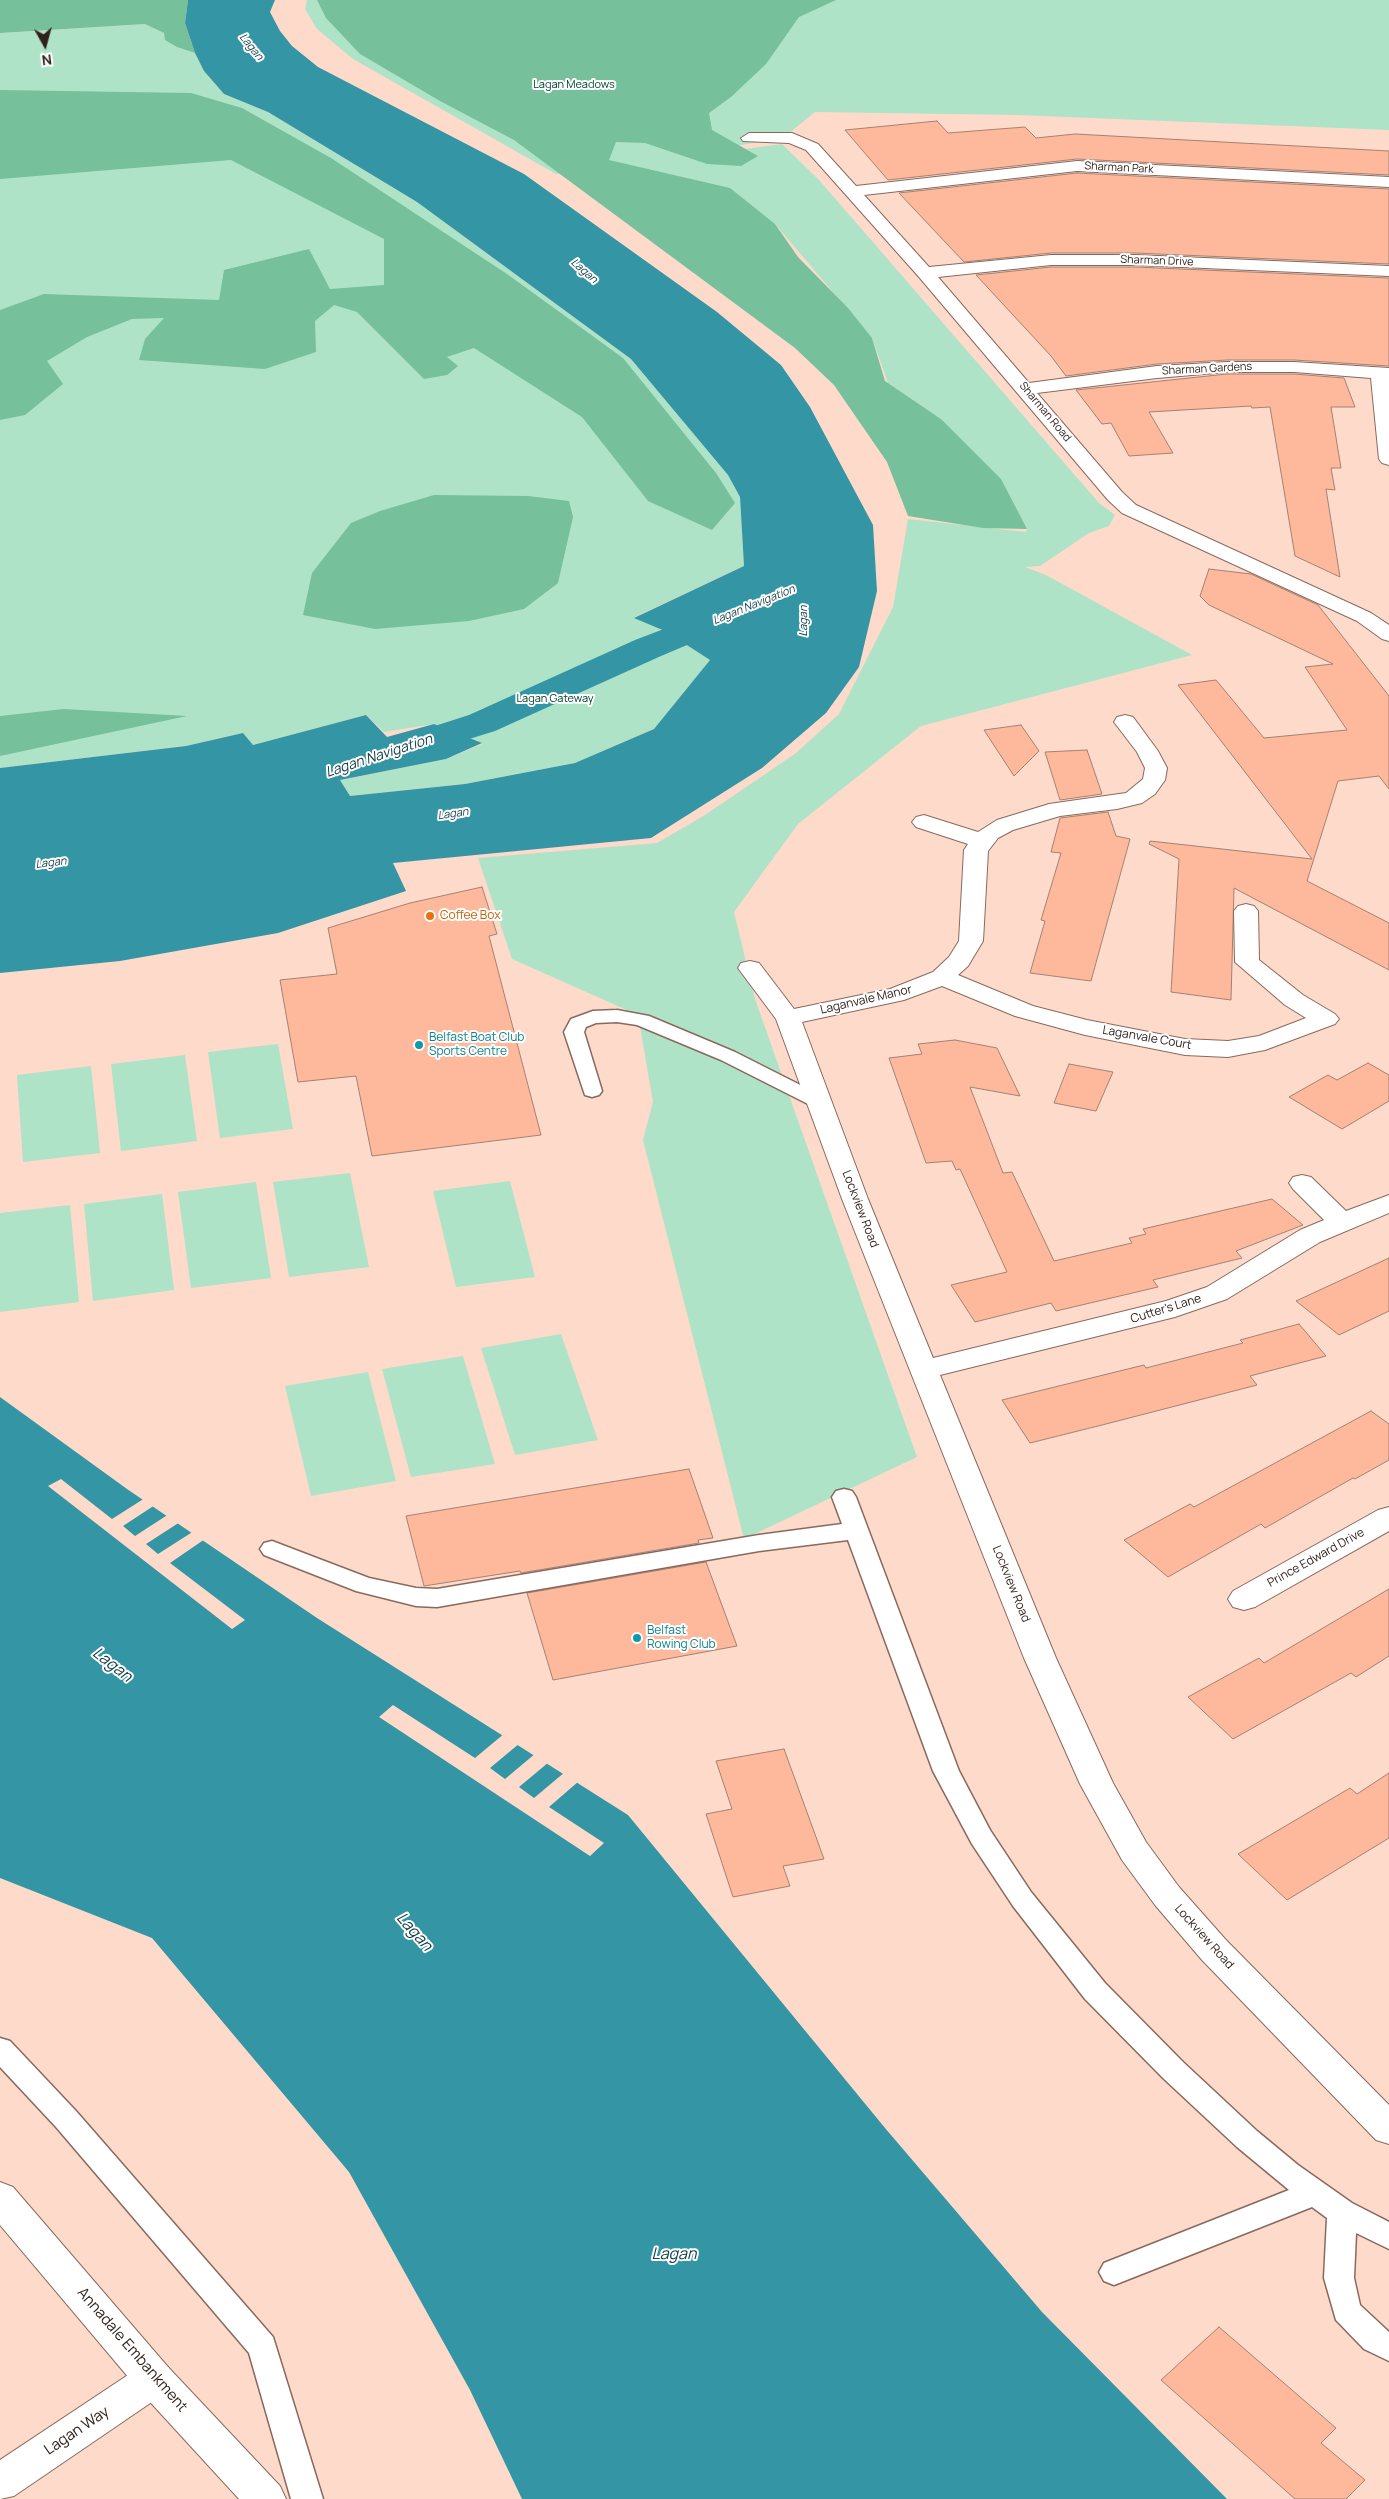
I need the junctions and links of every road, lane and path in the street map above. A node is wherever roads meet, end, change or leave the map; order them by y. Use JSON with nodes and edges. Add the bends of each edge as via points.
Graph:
{"nodes":[{"id":1,"x":748,"y":138,"type":"dead end"},
{"id":2,"x":1389,"y":182,"type":"edge"},
{"id":3,"x":851,"y":191,"type":"junction"},
{"id":4,"x":1389,"y":271,"type":"edge"},
{"id":5,"x":926,"y":273,"type":"junction"},
{"id":6,"x":1385,"y":374,"type":"edge"},
{"id":7,"x":1026,"y":389,"type":"junction"},
{"id":8,"x":1389,"y":459,"type":"edge"},
{"id":9,"x":1389,"y":635,"type":"edge"},
{"id":10,"x":1125,"y":722,"type":"dead end"},
{"id":11,"x":924,"y":822,"type":"dead end"},
{"id":12,"x":982,"y":841,"type":"junction"},
{"id":13,"x":1246,"y":911,"type":"dead end"},
{"id":14,"x":750,"y":968,"type":"dead end"},
{"id":15,"x":942,"y":977,"type":"junction"},
{"id":16,"x":788,"y":1018,"type":"junction"},
{"id":17,"x":592,"y":1091,"type":"dead end"},
{"id":18,"x":821,"y":1103,"type":"junction"},
{"id":19,"x":1302,"y":1183,"type":"dead end"},
{"id":20,"x":1389,"y":1203,"type":"edge"},
{"id":21,"x":1342,"y":1223,"type":"junction"},
{"id":22,"x":925,"y":1368,"type":"junction"},
{"id":23,"x":844,"y":1497,"type":"dead end"},
{"id":24,"x":1389,"y":1517,"type":"edge"},
{"id":25,"x":856,"y":1531,"type":"junction"},
{"id":26,"x":272,"y":1549,"type":"dead end"},
{"id":27,"x":1244,"y":1599,"type":"dead end"},
{"id":28,"x":0,"y":2049,"type":"edge"},
{"id":29,"x":1389,"y":2128,"type":"edge"},
{"id":30,"x":1315,"y":2193,"type":"junction"},
{"id":31,"x":0,"y":2198,"type":"edge"},
{"id":32,"x":1342,"y":2212,"type":"junction"},
{"id":33,"x":1389,"y":2236,"type":"edge"},
{"id":34,"x":1114,"y":2272,"type":"dead end"},
{"id":35,"x":1389,"y":2348,"type":"edge"},
{"id":36,"x":154,"y":2379,"type":"junction"},
{"id":37,"x":0,"y":2483,"type":"edge"},
{"id":38,"x":266,"y":2499,"type":"edge"},
{"id":39,"x":307,"y":2499,"type":"edge"}],
"edges":[{"from":1,"to":3,"type":"street","name":"Sharman Road","via":[[792,138],[802,142],[812,148]]},
{"from":2,"to":3,"type":"street","name":"Sharman Park","via":[[1077,166]]},
{"from":3,"to":5,"type":"street","name":"Sharman Road"},
{"from":4,"to":5,"type":"street","name":"Sharman Drive","via":[[1145,260],[1051,260]]},
{"from":5,"to":7,"type":"street","name":"Sharman Road"},
{"from":6,"to":7,"type":"street","name":"Sharman Gardens","via":[[1227,366]]},
{"from":6,"to":8,"type":"street"},
{"from":7,"to":9,"type":"street","name":"Sharman Road","via":[[1115,496],[1130,509],[1364,618]]},
{"from":10,"to":12,"type":"street","via":[[1156,768],[1154,780],[1147,789],[1134,798],[1117,802],[1028,816],[1005,824]]},
{"from":11,"to":12,"type":"street"},
{"from":12,"to":15,"type":"street","name":"Laganvale Manor","via":[[976,850],[971,941],[959,961]]},
{"from":13,"to":15,"type":"street","name":"Laganvale Court","via":[[1247,962],[1294,1000],[1326,1019],[1266,1042],[1228,1048],[1185,1047],[1085,1027],[1024,1010],[976,994]]},
{"from":14,"to":16,"type":"street","name":"Lockview Road"},
{"from":15,"to":16,"type":"street","name":"Laganvale Manor","via":[[894,995]]},
{"from":16,"to":18,"type":"street","name":"Lockview Road"},
{"from":17,"to":18,"type":"lane","via":[[574,1032],[578,1023],[593,1017],[617,1016],[642,1020],[720,1053]]},
{"from":18,"to":22,"type":"street","name":"Lockview Road","via":[[855,1199]]},
{"from":19,"to":21,"type":"street"},
{"from":20,"to":21,"type":"street","name":"Cutter's Lane"},
{"from":21,"to":22,"type":"street","name":"Cutter's Lane","via":[[1310,1236],[1217,1293],[1175,1308]]},
{"from":22,"to":29,"type":"street","name":"Lockview Road","via":[[1040,1658],[1097,1784],[1134,1851],[1167,1896],[1214,1950]]},
{"from":23,"to":25,"type":"lane"},
{"from":24,"to":27,"type":"street","name":"Prince Edward Drive"},
{"from":25,"to":26,"type":"lane","via":[[759,1542],[438,1598],[416,1597],[364,1585]]},
{"from":25,"to":30,"type":"lane","via":[[946,1772],[981,1837],[1022,1900],[1095,1991],[1173,2070],[1246,2139]]},
{"from":28,"to":39,"type":"lane","via":[[66,2120],[262,2346]]},
{"from":30,"to":32,"type":"lane"},
{"from":30,"to":34,"type":"lane"},
{"from":31,"to":36,"type":"street","name":"Annadale Embankment"},
{"from":32,"to":33,"type":"lane"},
{"from":32,"to":35,"type":"lane","via":[[1339,2278],[1346,2311],[1375,2340]]},
{"from":36,"to":37,"type":"street","name":"Lagan Way"},
{"from":36,"to":38,"type":"street","name":"Annadale Embankment"}]}
